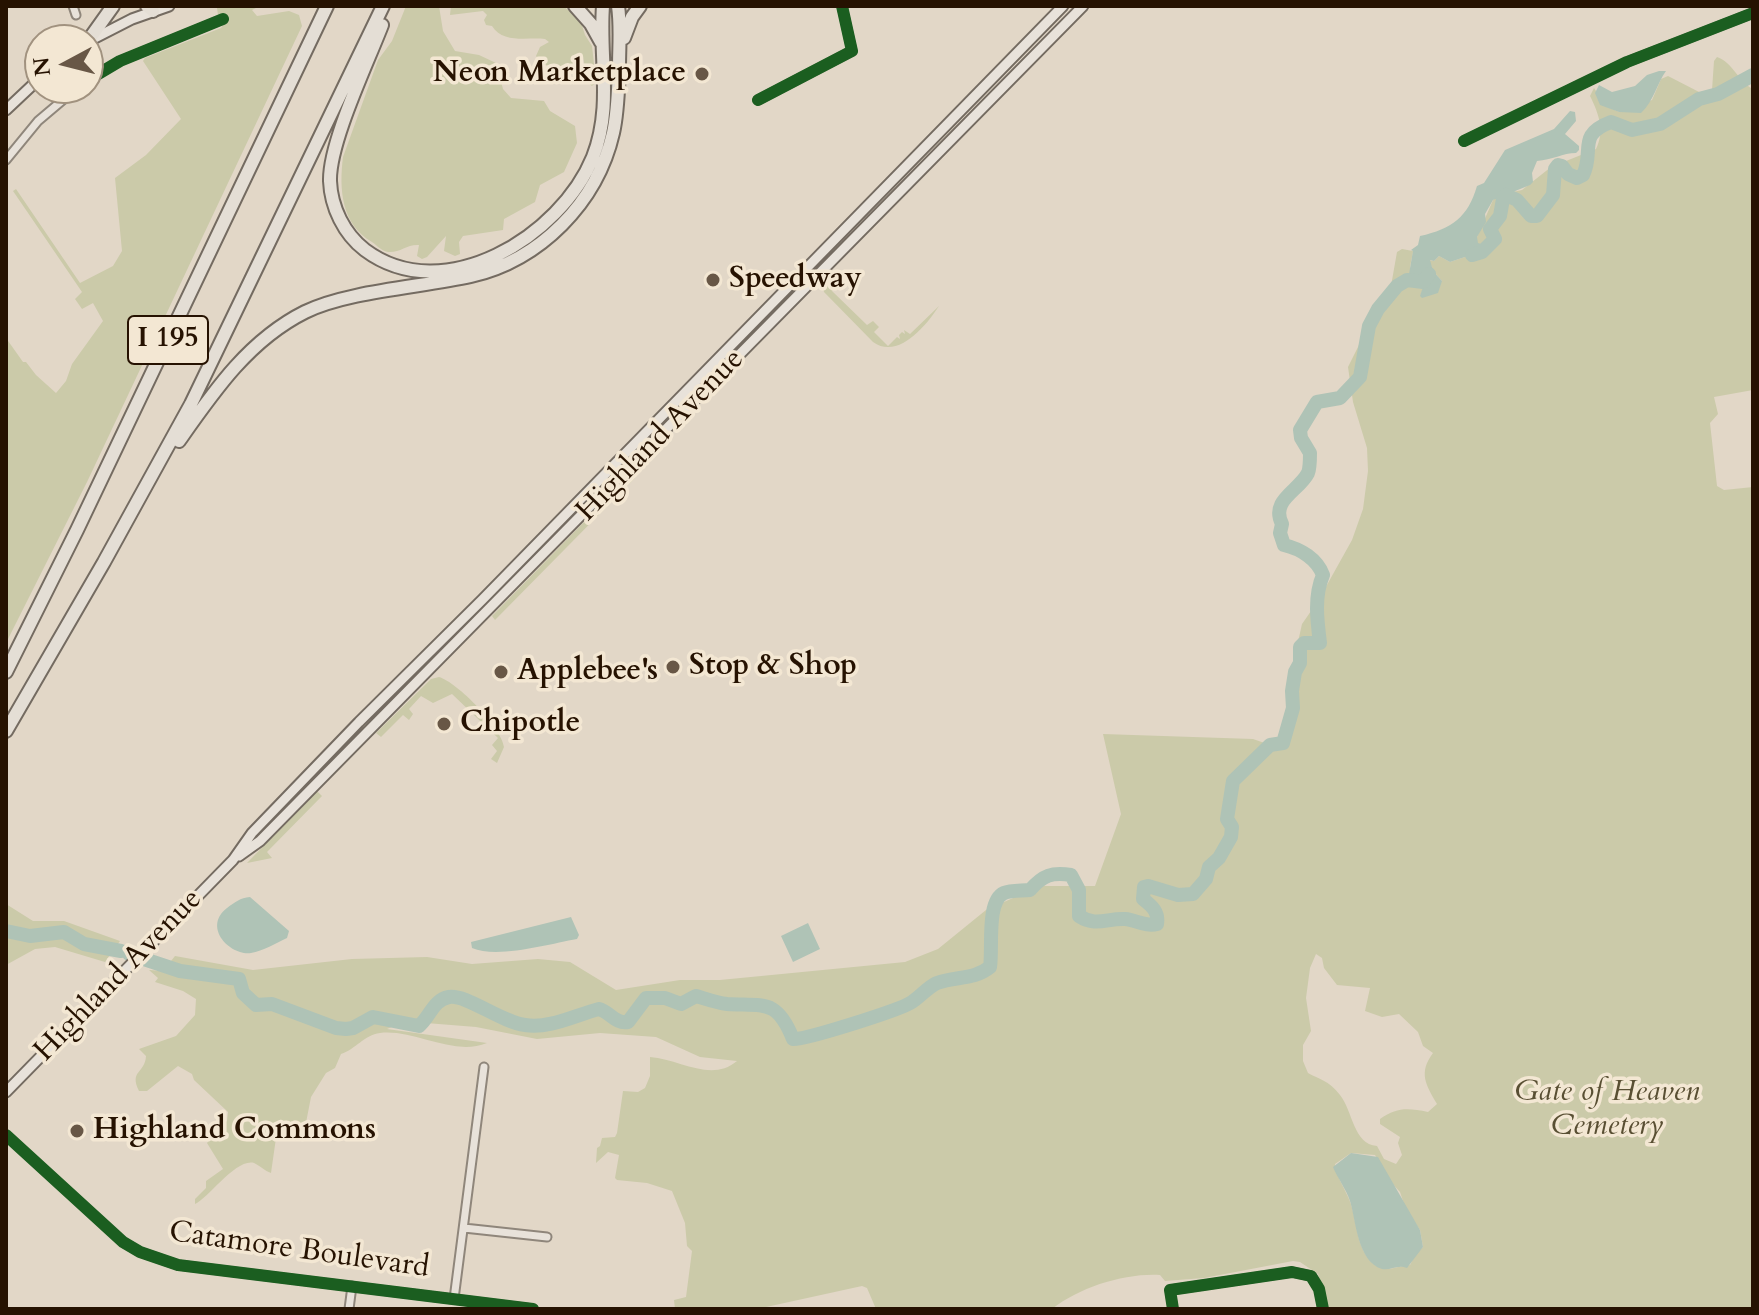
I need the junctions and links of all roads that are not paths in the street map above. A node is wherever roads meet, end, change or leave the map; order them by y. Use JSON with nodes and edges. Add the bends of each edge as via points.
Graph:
{"nodes":[{"id":1,"x":73,"y":6,"type":"edge"},
{"id":2,"x":113,"y":6,"type":"edge"},
{"id":3,"x":169,"y":6,"type":"edge"},
{"id":4,"x":383,"y":6,"type":"edge"},
{"id":5,"x":390,"y":6,"type":"edge"},
{"id":6,"x":575,"y":6,"type":"edge"},
{"id":7,"x":603,"y":6,"type":"edge"},
{"id":8,"x":618,"y":6,"type":"edge"},
{"id":9,"x":640,"y":6,"type":"edge"},
{"id":10,"x":842,"y":6,"type":"edge"},
{"id":11,"x":1063,"y":6,"type":"edge"},
{"id":12,"x":1083,"y":6,"type":"edge"},
{"id":13,"x":327,"y":7,"type":"edge"},
{"id":14,"x":151,"y":8,"type":"edge"},
{"id":15,"x":1753,"y":13,"type":"edge"},
{"id":16,"x":76,"y":15,"type":"dead end"},
{"id":17,"x":223,"y":19,"type":"dead end"},
{"id":18,"x":100,"y":24,"type":"edge"},
{"id":19,"x":104,"y":33,"type":"edge"},
{"id":20,"x":602,"y":46,"type":"junction"},
{"id":21,"x":104,"y":70,"type":"edge"},
{"id":22,"x":618,"y":77,"type":"junction"},
{"id":23,"x":24,"y":93,"type":"edge"},
{"id":24,"x":758,"y":100,"type":"dead end"},
{"id":25,"x":58,"y":104,"type":"edge"},
{"id":26,"x":6,"y":110,"type":"edge"},
{"id":27,"x":1464,"y":141,"type":"dead end"},
{"id":28,"x":6,"y":160,"type":"edge"},
{"id":29,"x":149,"y":483,"type":"junction"},
{"id":30,"x":6,"y":672,"type":"edge"},
{"id":31,"x":6,"y":731,"type":"edge"},
{"id":32,"x":233,"y":860,"type":"junction"},
{"id":33,"x":484,"y":1067,"type":"dead end"},
{"id":34,"x":6,"y":1092,"type":"edge"},
{"id":35,"x":6,"y":1135,"type":"edge"},
{"id":36,"x":464,"y":1228,"type":"junction"},
{"id":37,"x":547,"y":1237,"type":"dead end"},
{"id":38,"x":352,"y":1286,"type":"junction"},
{"id":39,"x":454,"y":1299,"type":"junction"},
{"id":40,"x":349,"y":1309,"type":"edge"},
{"id":41,"x":533,"y":1309,"type":"edge"},
{"id":42,"x":1173,"y":1309,"type":"edge"},
{"id":43,"x":1323,"y":1309,"type":"edge"}],
"edges":[{"from":1,"to":16,"type":"street"},
{"from":2,"to":18,"type":"highway"},
{"from":3,"to":14,"type":"main road"},
{"from":4,"to":29,"type":"highway","number":"I 195","via":[[232,323]]},
{"from":5,"to":20,"type":"highway","via":[[337,143],[330,180],[335,208],[348,233],[375,256],[400,267],[437,270],[486,259],[528,238],[559,211],[584,177],[600,137],[606,98]]},
{"from":6,"to":20,"type":"highway"},
{"from":7,"to":20,"type":"highway"},
{"from":8,"to":22,"type":"highway"},
{"from":9,"to":22,"type":"highway","via":[[627,30]]},
{"from":10,"to":24,"type":"street","via":[[852,51]]},
{"from":11,"to":32,"type":"main road","name":"Highland Avenue","via":[[349,731]]},
{"from":12,"to":32,"type":"main road","name":"Highland Avenue","via":[[445,656],[260,841]]},
{"from":13,"to":30,"type":"highway","number":"I 195"},
{"from":14,"to":19,"type":"main road"},
{"from":15,"to":27,"type":"street","via":[[1627,62]]},
{"from":17,"to":21,"type":"street"},
{"from":22,"to":29,"type":"highway","via":[[616,119],[604,162],[582,202],[551,235],[481,274],[324,304],[287,322],[227,375]]},
{"from":23,"to":26,"type":"main road"},
{"from":25,"to":28,"type":"street"},
{"from":29,"to":31,"type":"highway","number":"I 195"},
{"from":32,"to":34,"type":"main road","name":"Highland Avenue"},
{"from":33,"to":36,"type":"street"},
{"from":35,"to":38,"type":"street","name":"Catamore Boulevard","via":[[140,1252],[178,1265]]},
{"from":36,"to":37,"type":"street"},
{"from":36,"to":39,"type":"street"},
{"from":38,"to":39,"type":"street","name":"Catamore Boulevard"},
{"from":38,"to":40,"type":"street"},
{"from":39,"to":41,"type":"street","name":"Catamore Boulevard"},
{"from":42,"to":43,"type":"street","via":[[1170,1290],[1292,1272],[1311,1276]]}]}
